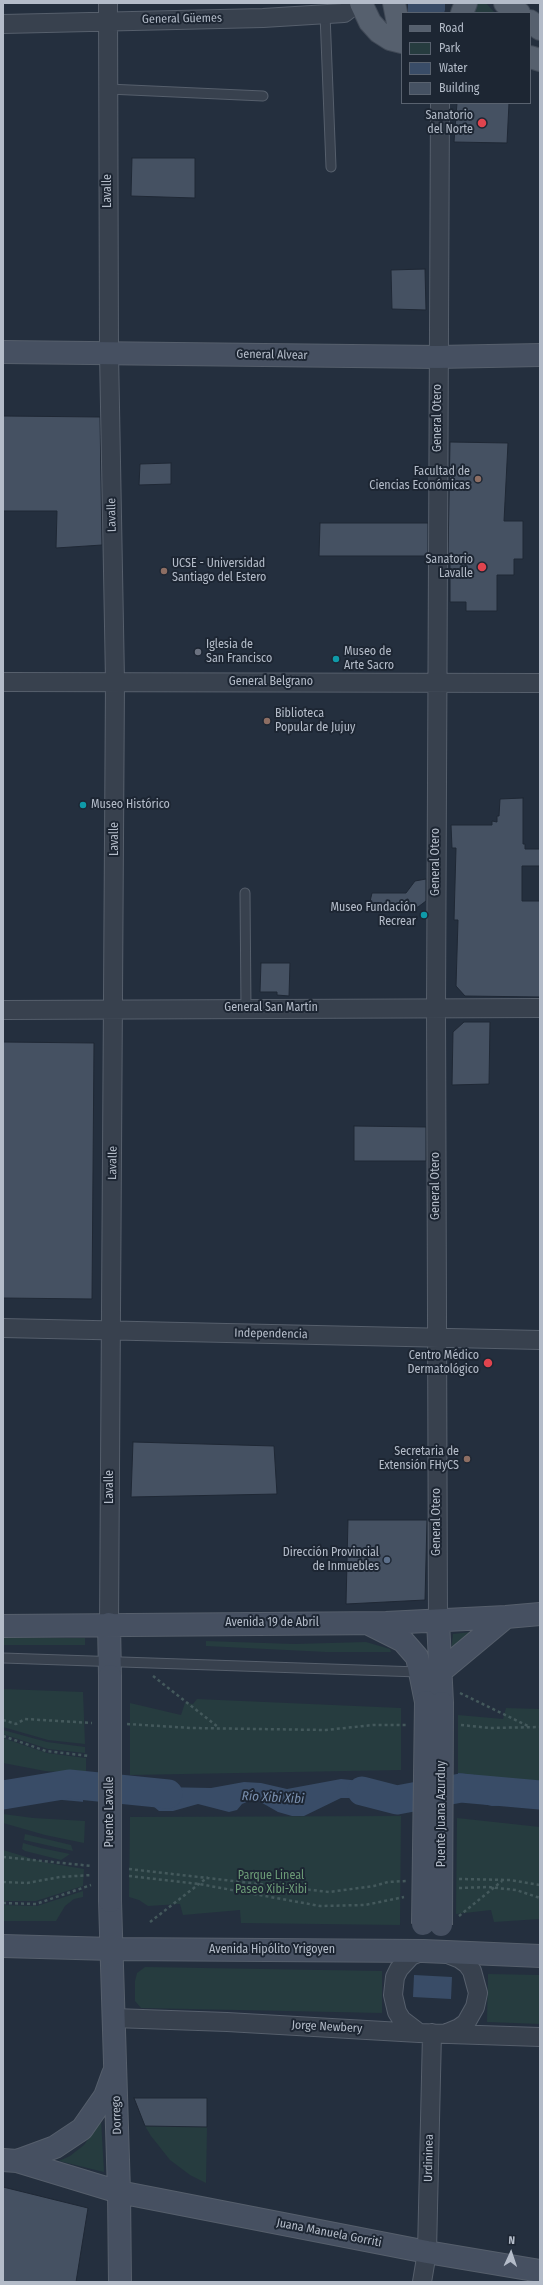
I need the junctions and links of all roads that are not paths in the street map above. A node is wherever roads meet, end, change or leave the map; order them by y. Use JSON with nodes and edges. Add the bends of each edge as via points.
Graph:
{"nodes":[{"id":1,"x":356,"y":3,"type":"edge"},
{"id":2,"x":361,"y":3,"type":"edge"},
{"id":3,"x":394,"y":3,"type":"edge"},
{"id":4,"x":506,"y":3,"type":"edge"},
{"id":5,"x":266,"y":10,"type":"edge"},
{"id":6,"x":108,"y":12,"type":"edge"},
{"id":7,"x":518,"y":12,"type":"edge"},
{"id":8,"x":325,"y":14,"type":"junction"},
{"id":9,"x":531,"y":22,"type":"edge"},
{"id":10,"x":3,"y":24,"type":"edge"},
{"id":11,"x":401,"y":27,"type":"edge"},
{"id":12,"x":540,"y":29,"type":"edge"},
{"id":13,"x":401,"y":42,"type":"edge"},
{"id":14,"x":108,"y":89,"type":"junction"},
{"id":15,"x":263,"y":96,"type":"dead end"},
{"id":16,"x":440,"y":104,"type":"edge"},
{"id":17,"x":331,"y":167,"type":"dead end"},
{"id":18,"x":3,"y":352,"type":"edge"},
{"id":19,"x":109,"y":352,"type":"junction"},
{"id":20,"x":540,"y":356,"type":"edge"},
{"id":21,"x":438,"y":357,"type":"junction"},
{"id":22,"x":115,"y":681,"type":"junction"},
{"id":23,"x":3,"y":682,"type":"edge"},
{"id":24,"x":438,"y":683,"type":"junction"},
{"id":25,"x":540,"y":683,"type":"edge"},
{"id":26,"x":245,"y":893,"type":"dead end"},
{"id":27,"x":114,"y":1008,"type":"junction"},
{"id":28,"x":246,"y":1008,"type":"junction"},
{"id":29,"x":436,"y":1008,"type":"junction"},
{"id":30,"x":540,"y":1008,"type":"edge"},
{"id":31,"x":3,"y":1010,"type":"edge"},
{"id":32,"x":3,"y":1328,"type":"edge"},
{"id":33,"x":111,"y":1331,"type":"junction"},
{"id":34,"x":436,"y":1337,"type":"junction"},
{"id":35,"x":540,"y":1340,"type":"edge"},
{"id":36,"x":540,"y":1614,"type":"edge"},
{"id":37,"x":506,"y":1617,"type":"junction"},
{"id":38,"x":438,"y":1621,"type":"junction"},
{"id":39,"x":366,"y":1622,"type":"junction"},
{"id":40,"x":110,"y":1624,"type":"junction"},
{"id":41,"x":3,"y":1626,"type":"edge"},
{"id":42,"x":3,"y":1658,"type":"edge"},
{"id":43,"x":110,"y":1668,"type":"junction"},
{"id":44,"x":431,"y":1672,"type":"junction"},
{"id":45,"x":3,"y":1946,"type":"edge"},
{"id":46,"x":112,"y":1949,"type":"junction"},
{"id":47,"x":432,"y":1952,"type":"junction"},
{"id":48,"x":540,"y":1956,"type":"edge"},
{"id":49,"x":114,"y":2018,"type":"junction"},
{"id":50,"x":433,"y":2033,"type":"junction"},
{"id":51,"x":540,"y":2037,"type":"edge"},
{"id":52,"x":116,"y":2057,"type":"junction"},
{"id":53,"x":10,"y":2160,"type":"edge"},
{"id":54,"x":119,"y":2192,"type":"junction"},
{"id":55,"x":427,"y":2252,"type":"junction"},
{"id":56,"x":540,"y":2271,"type":"edge"},
{"id":57,"x":120,"y":2282,"type":"edge"},
{"id":58,"x":422,"y":2282,"type":"edge"}],
"edges":[{"from":1,"to":8,"type":"street","name":"General Güemes","via":[[344,13]]},
{"from":2,"to":13,"type":"main road","via":[[370,22],[379,32]]},
{"from":3,"to":11,"type":"main road"},
{"from":4,"to":7,"type":"main road"},
{"from":5,"to":6,"type":"street","name":"General Güemes"},
{"from":5,"to":8,"type":"street","name":"General Güemes"},
{"from":6,"to":10,"type":"street","name":"General Güemes"},
{"from":6,"to":14,"type":"street","name":"Lavalle"},
{"from":8,"to":17,"type":"lane"},
{"from":9,"to":12,"type":"main road"},
{"from":14,"to":15,"type":"lane"},
{"from":14,"to":19,"type":"street","name":"Lavalle"},
{"from":16,"to":21,"type":"street","name":"General Otero"},
{"from":18,"to":19,"type":"main road","name":"General Alvear"},
{"from":19,"to":21,"type":"main road","name":"General Alvear"},
{"from":19,"to":22,"type":"street","name":"Lavalle"},
{"from":20,"to":21,"type":"main road","name":"General Alvear"},
{"from":21,"to":24,"type":"street","name":"General Otero"},
{"from":22,"to":23,"type":"street","name":"General Belgrano"},
{"from":22,"to":24,"type":"street","name":"General Belgrano"},
{"from":22,"to":27,"type":"street","name":"Lavalle"},
{"from":24,"to":25,"type":"street","name":"General Belgrano"},
{"from":24,"to":29,"type":"street","name":"General Otero"},
{"from":26,"to":28,"type":"lane"},
{"from":27,"to":28,"type":"street","name":"General San Martín"},
{"from":27,"to":31,"type":"street","name":"General San Martín"},
{"from":27,"to":33,"type":"street","name":"Lavalle"},
{"from":28,"to":29,"type":"street","name":"General San Martín"},
{"from":29,"to":30,"type":"street","name":"General San Martín"},
{"from":29,"to":34,"type":"street","name":"General Otero"},
{"from":32,"to":33,"type":"street","name":"Independencia"},
{"from":33,"to":34,"type":"street","name":"Independencia"},
{"from":33,"to":40,"type":"street","name":"Lavalle"},
{"from":34,"to":35,"type":"street","name":"Independencia"},
{"from":34,"to":38,"type":"street","name":"General Otero"},
{"from":36,"to":37,"type":"main road","name":"Avenida 19 de Abril"},
{"from":37,"to":38,"type":"main road","name":"Avenida 19 de Abril"},
{"from":37,"to":44,"type":"main road"},
{"from":38,"to":39,"type":"main road","name":"Avenida 19 de Abril"},
{"from":38,"to":44,"type":"main road","name":"Puente Juana Azurduy"},
{"from":39,"to":40,"type":"main road","name":"Avenida 19 de Abril"},
{"from":39,"to":44,"type":"main road","via":[[408,1646]]},
{"from":40,"to":41,"type":"main road","name":"Avenida 19 de Abril"},
{"from":40,"to":43,"type":"main road","name":"Lavalle"},
{"from":42,"to":43,"type":"lane"},
{"from":43,"to":44,"type":"lane"},
{"from":43,"to":46,"type":"main road","name":"Puente Lavalle","bridge":true},
{"from":44,"to":47,"type":"main road","name":"Puente Juana Azurduy","bridge":true,"via":[[441,1699],[440,1923]]},
{"from":45,"to":46,"type":"main road","name":"Avenida Hipólito Yrigoyen"},
{"from":46,"to":47,"type":"main road","name":"Avenida Hipólito Yrigoyen"},
{"from":46,"to":49,"type":"main road","name":"Dorrego"},
{"from":47,"to":48,"type":"main road","name":"Avenida Hipólito Yrigoyen"},
{"from":47,"to":50,"type":"street","via":[[412,1956],[399,1969],[393,1990],[394,2004],[402,2020]]},
{"from":47,"to":50,"type":"street","via":[[460,1959],[467,1964],[472,1971],[478,1993],[476,2007],[466,2022],[459,2028]]},
{"from":49,"to":50,"type":"street","name":"Jorge Newbery"},
{"from":49,"to":52,"type":"main road","name":"Dorrego"},
{"from":50,"to":51,"type":"street","name":"Jorge Newbery"},
{"from":50,"to":55,"type":"street","name":"Urdininea"},
{"from":52,"to":53,"type":"main road","via":[[113,2076],[105,2096],[82,2129],[56,2147]]},
{"from":52,"to":54,"type":"main road","name":"Dorrego"},
{"from":53,"to":54,"type":"main road","name":"Juana Manuela Gorriti"},
{"from":54,"to":55,"type":"main road","name":"Juana Manuela Gorriti"},
{"from":54,"to":57,"type":"main road","name":"Dorrego"},
{"from":55,"to":56,"type":"main road","name":"Juana Manuela Gorriti"},
{"from":55,"to":58,"type":"street","name":"Urdininea"}]}
